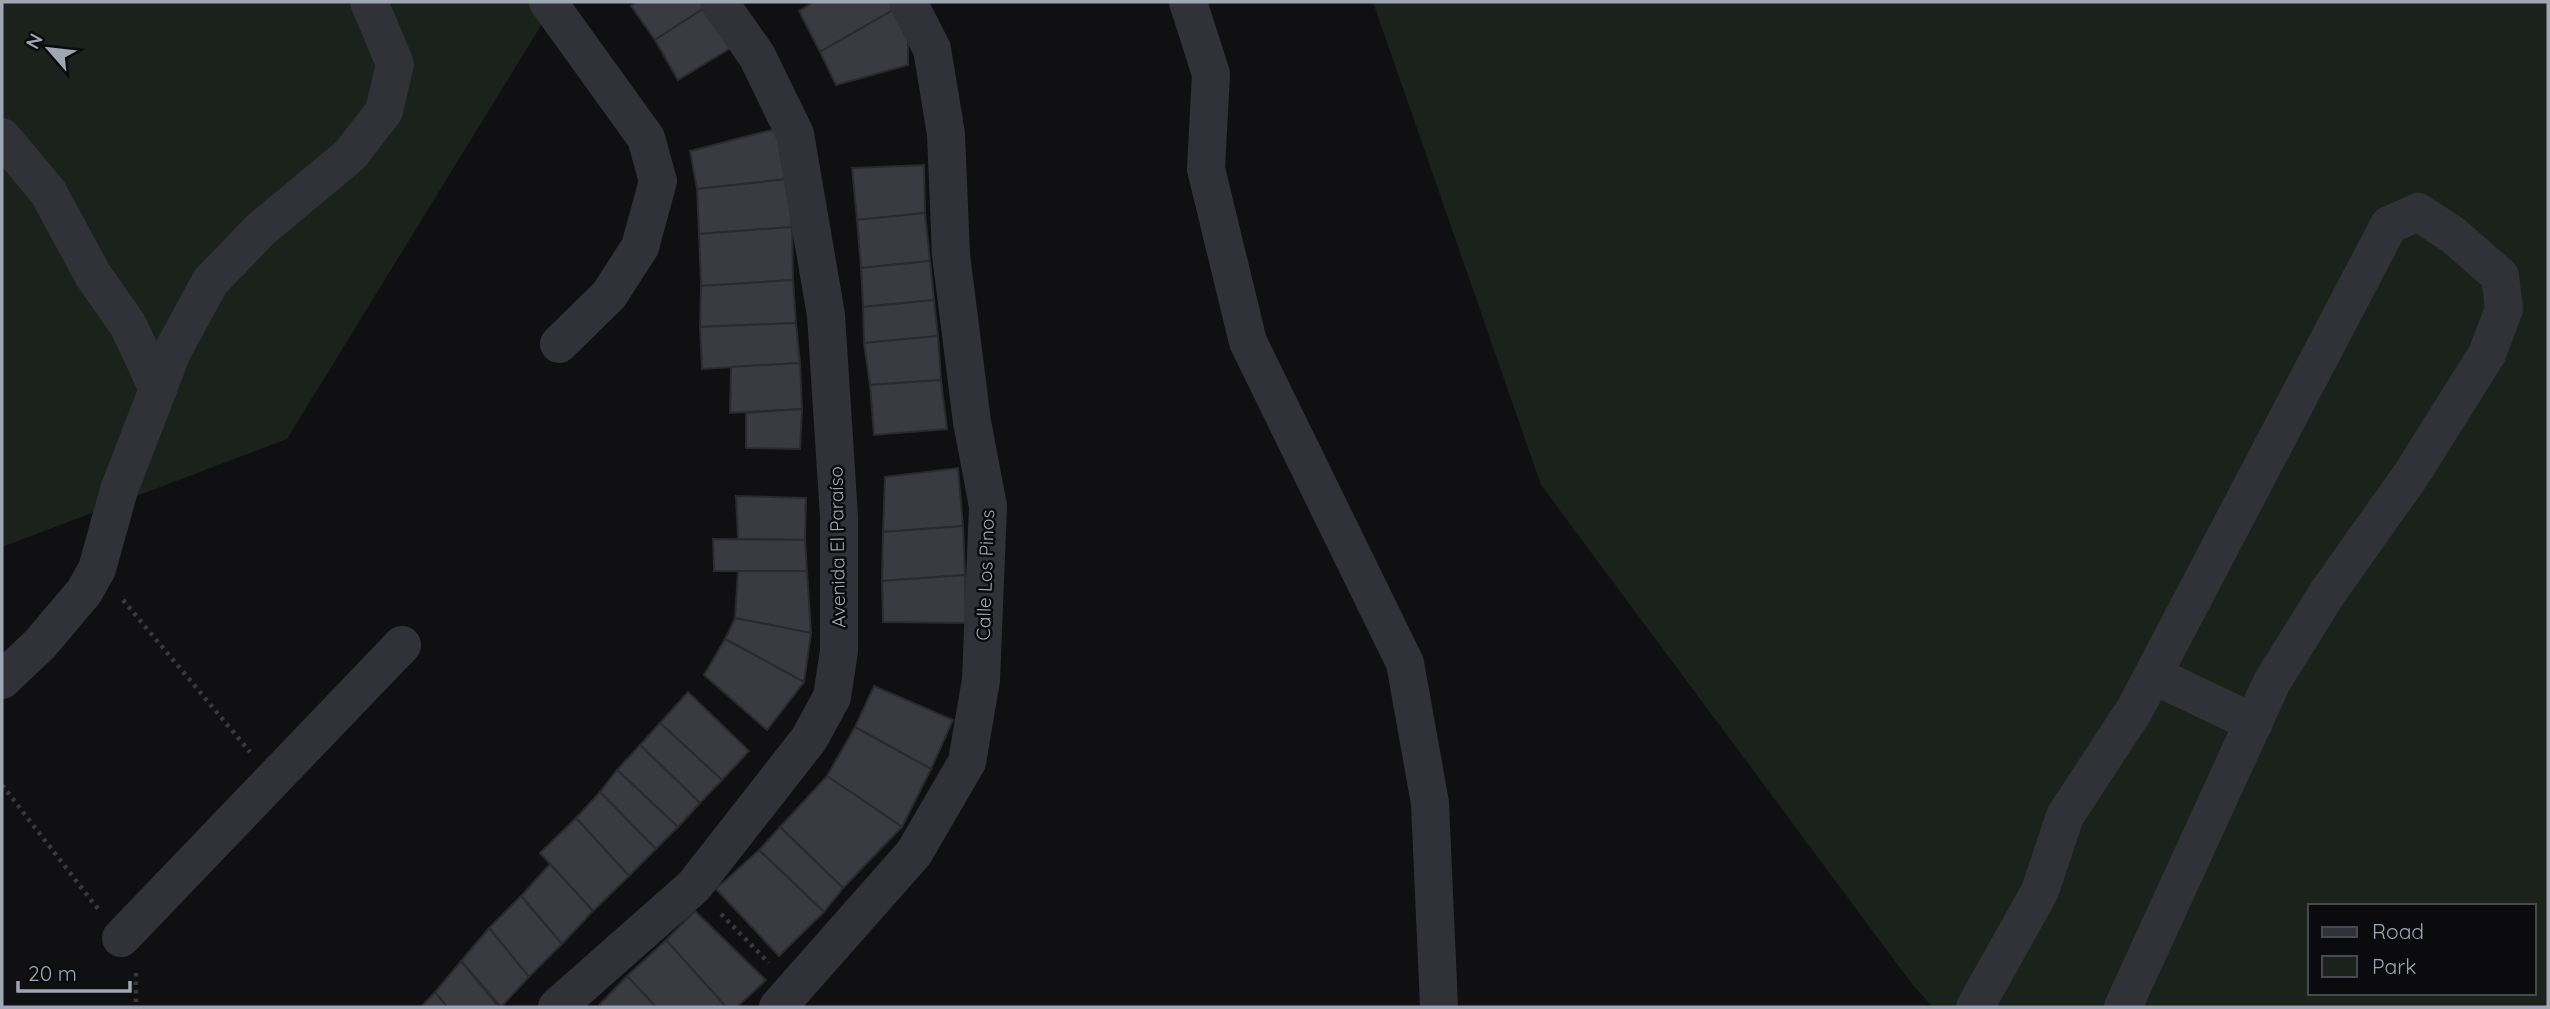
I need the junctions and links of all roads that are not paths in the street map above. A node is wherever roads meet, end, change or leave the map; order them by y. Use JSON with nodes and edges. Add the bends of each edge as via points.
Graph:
{"nodes":[{"id":1,"x":369,"y":2,"type":"edge"},
{"id":2,"x":548,"y":2,"type":"edge"},
{"id":3,"x":719,"y":2,"type":"edge"},
{"id":4,"x":908,"y":2,"type":"edge"},
{"id":5,"x":1188,"y":2,"type":"edge"},
{"id":6,"x":2,"y":137,"type":"edge"},
{"id":7,"x":559,"y":344,"type":"dead end"},
{"id":8,"x":158,"y":389,"type":"junction"},
{"id":9,"x":402,"y":645,"type":"dead end"},
{"id":10,"x":2153,"y":675,"type":"junction"},
{"id":11,"x":2,"y":680,"type":"edge"},
{"id":12,"x":2254,"y":723,"type":"junction"},
{"id":13,"x":121,"y":938,"type":"road end"},
{"id":14,"x":787,"y":998,"type":"edge"},
{"id":15,"x":558,"y":1007,"type":"edge"},
{"id":16,"x":1439,"y":1007,"type":"edge"},
{"id":17,"x":1975,"y":1007,"type":"edge"},
{"id":18,"x":2123,"y":1007,"type":"edge"}],
"edges":[{"from":1,"to":8,"type":"street","via":[[395,64],[384,111],[350,155],[260,230],[209,282]]},
{"from":2,"to":7,"type":"street","via":[[646,138],[658,181],[640,247],[609,295]]},
{"from":3,"to":15,"type":"street","name":"Avenida El Paraíso","via":[[757,56],[795,134],[826,315],[839,517],[839,651],[832,697],[809,739],[694,886]]},
{"from":4,"to":14,"type":"street","name":"Calle Los Pinos","via":[[932,49],[946,134],[951,255],[972,422],[988,506],[981,680],[967,762],[914,853]]},
{"from":5,"to":16,"type":"street","via":[[1211,74],[1206,169],[1248,342],[1405,663],[1430,803]]},
{"from":6,"to":8,"type":"street","via":[[48,192],[93,275],[128,325]]},
{"from":8,"to":11,"type":"street","via":[[119,490],[97,569],[84,592]]},
{"from":9,"to":13,"type":"street"},
{"from":10,"to":12,"type":"street"},
{"from":10,"to":12,"type":"street","via":[[2389,225],[2418,212],[2500,276],[2504,309],[2487,355],[2470,384],[2328,592],[2272,682]]},
{"from":10,"to":17,"type":"street","via":[[2065,816],[2040,891]]},
{"from":12,"to":18,"type":"street"}]}
